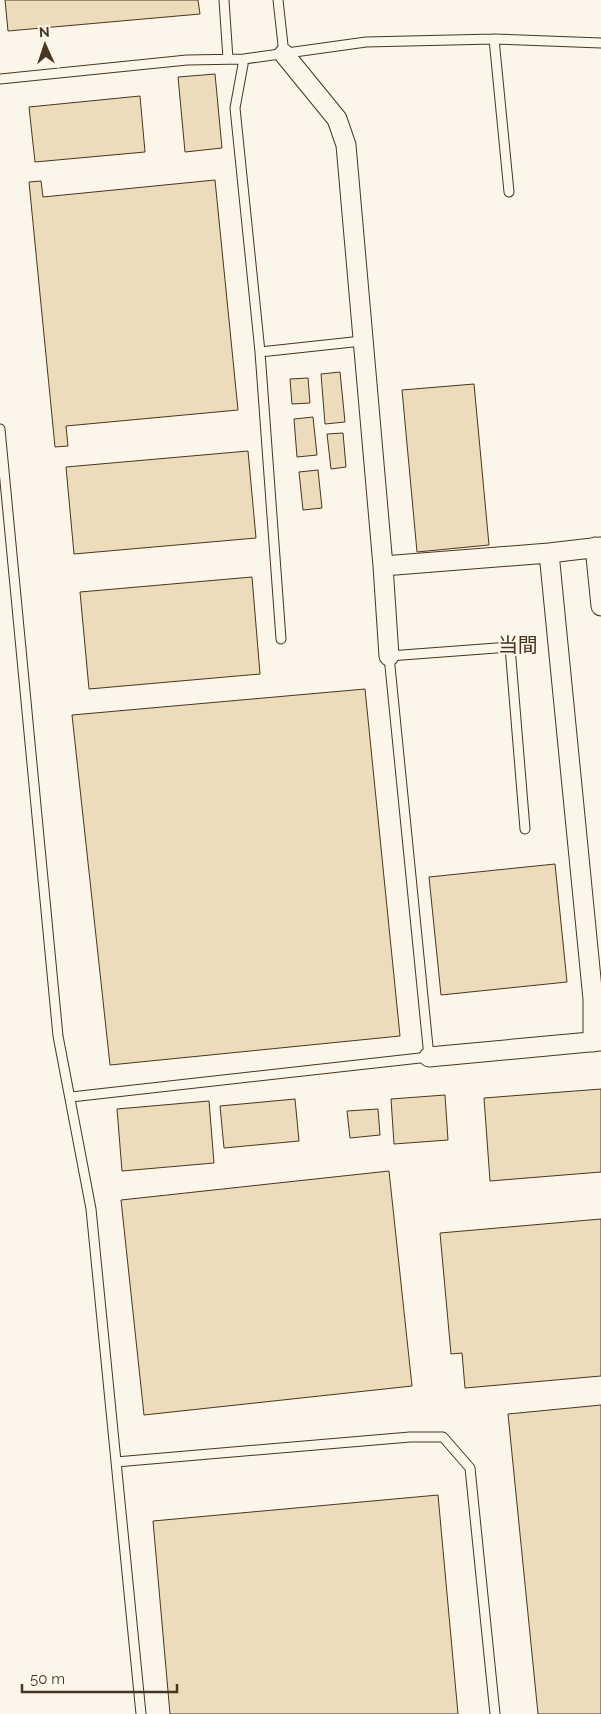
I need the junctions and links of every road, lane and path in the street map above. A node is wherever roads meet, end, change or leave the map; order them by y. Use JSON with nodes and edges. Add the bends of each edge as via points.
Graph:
{"nodes":[{"id":1,"x":224,"y":0,"type":"edge"},
{"id":2,"x":278,"y":0,"type":"edge"},
{"id":3,"x":494,"y":40,"type":"junction"},
{"id":4,"x":601,"y":43,"type":"edge"},
{"id":5,"x":284,"y":54,"type":"junction"},
{"id":6,"x":228,"y":59,"type":"junction"},
{"id":7,"x":244,"y":59,"type":"junction"},
{"id":8,"x":0,"y":79,"type":"edge"},
{"id":9,"x":510,"y":192,"type":"dead end"},
{"id":10,"x":362,"y":341,"type":"junction"},
{"id":11,"x":260,"y":352,"type":"junction"},
{"id":12,"x":0,"y":429,"type":"edge"},
{"id":13,"x":598,"y":547,"type":"edge"},
{"id":14,"x":549,"y":553,"type":"junction"},
{"id":15,"x":384,"y":566,"type":"junction"},
{"id":16,"x":601,"y":606,"type":"edge"},
{"id":17,"x":281,"y":639,"type":"dead end"},
{"id":18,"x":389,"y":656,"type":"junction"},
{"id":19,"x":525,"y":830,"type":"dead end"},
{"id":20,"x":597,"y":1041,"type":"edge"},
{"id":21,"x":429,"y":1057,"type":"junction"},
{"id":22,"x":71,"y":1097,"type":"junction"},
{"id":23,"x":116,"y":1462,"type":"junction"},
{"id":24,"x":141,"y":1714,"type":"edge"},
{"id":25,"x":494,"y":1714,"type":"edge"}],
"edges":[{"from":1,"to":6,"type":"lane"},
{"from":2,"to":5,"type":"lane"},
{"from":3,"to":4,"type":"lane"},
{"from":3,"to":5,"type":"lane","via":[[366,42]]},
{"from":3,"to":9,"type":"lane"},
{"from":5,"to":7,"type":"lane"},
{"from":5,"to":10,"type":"street","via":[[336,119],[346,145]]},
{"from":6,"to":7,"type":"lane"},
{"from":6,"to":8,"type":"lane","via":[[187,60]]},
{"from":7,"to":11,"type":"lane","via":[[235,108]]},
{"from":10,"to":11,"type":"lane"},
{"from":10,"to":15,"type":"street"},
{"from":11,"to":17,"type":"lane"},
{"from":12,"to":22,"type":"lane","via":[[58,1036]]},
{"from":13,"to":14,"type":"street"},
{"from":13,"to":16,"type":"street"},
{"from":14,"to":15,"type":"street"},
{"from":14,"to":20,"type":"street"},
{"from":15,"to":18,"type":"street"},
{"from":18,"to":19,"type":"lane","via":[[510,647]]},
{"from":18,"to":21,"type":"lane"},
{"from":20,"to":21,"type":"street"},
{"from":21,"to":22,"type":"lane"},
{"from":22,"to":23,"type":"lane","via":[[91,1209]]},
{"from":23,"to":24,"type":"lane"},
{"from":23,"to":25,"type":"lane","via":[[443,1436],[470,1468]]}]}
